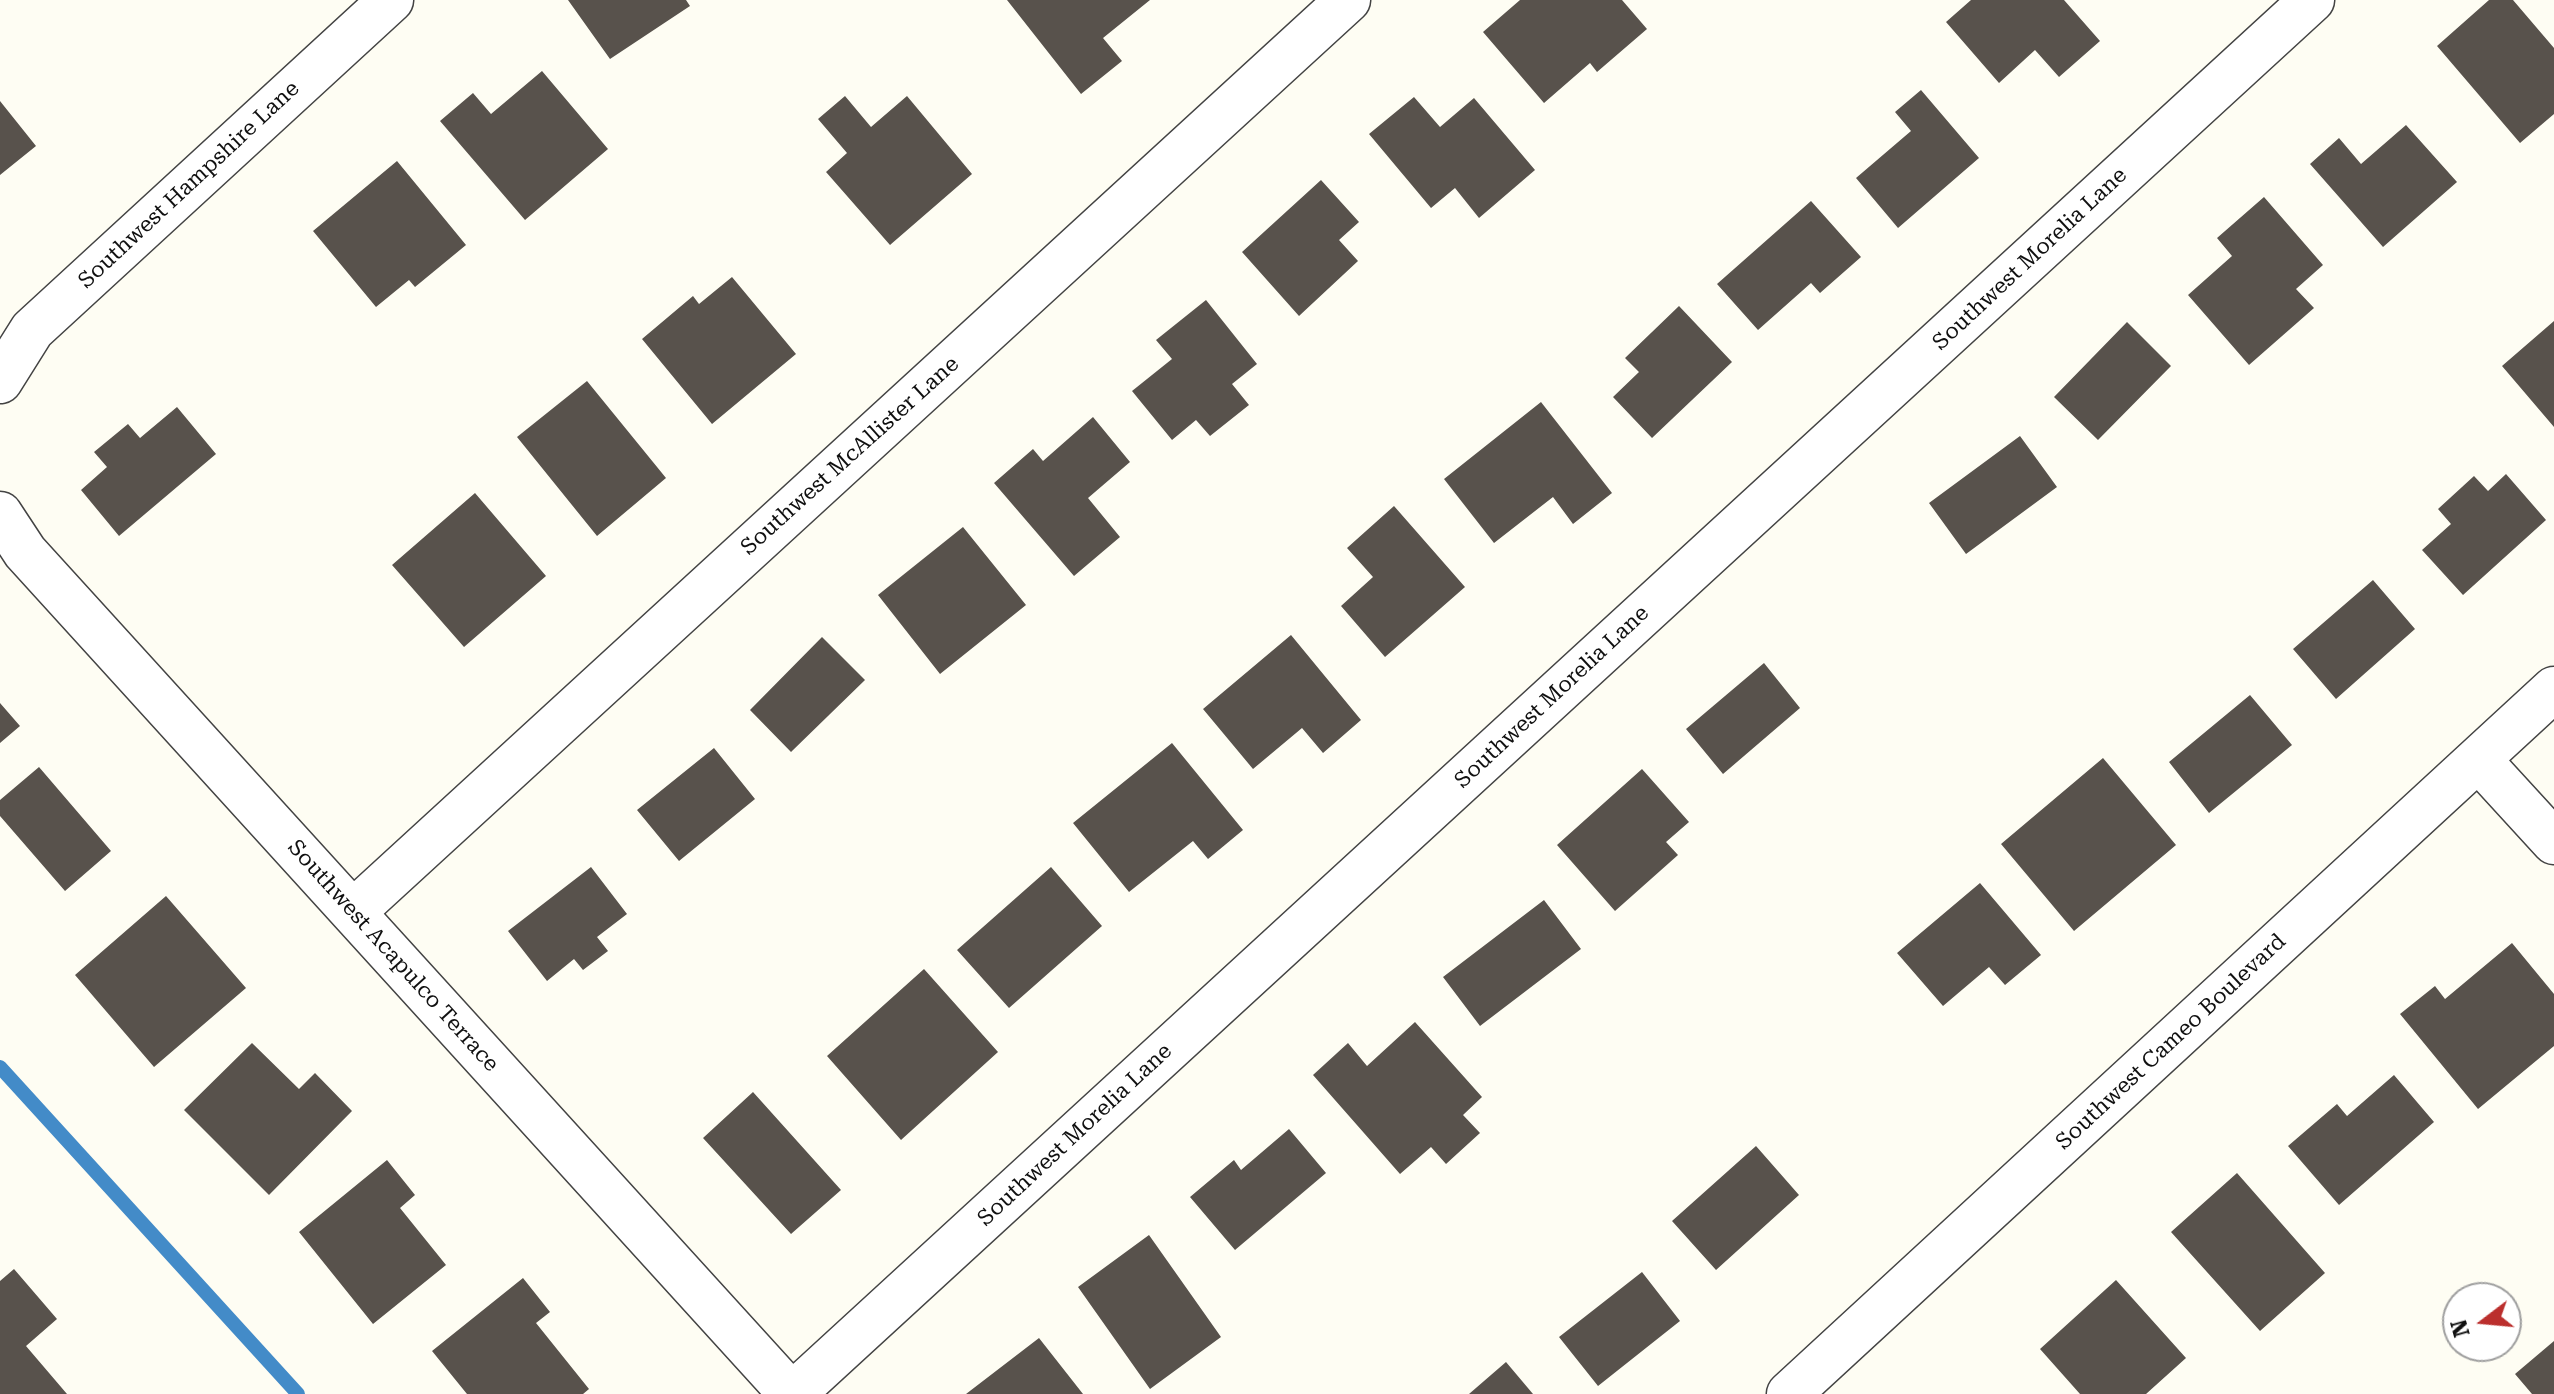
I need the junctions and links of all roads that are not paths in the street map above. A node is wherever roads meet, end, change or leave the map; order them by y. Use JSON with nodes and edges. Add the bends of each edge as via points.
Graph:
{"nodes":[{"id":1,"x":391,"y":0,"type":"edge"},
{"id":2,"x":1348,"y":0,"type":"edge"},
{"id":3,"x":2312,"y":0,"type":"edge"},
{"id":4,"x":0,"y":381,"type":"edge"},
{"id":5,"x":0,"y":514,"type":"edge"},
{"id":6,"x":2554,"y":689,"type":"edge"},
{"id":7,"x":2478,"y":759,"type":"junction"},
{"id":8,"x":2554,"y":842,"type":"edge"},
{"id":9,"x":353,"y":912,"type":"junction"},
{"id":10,"x":792,"y":1394,"type":"edge"},
{"id":11,"x":1789,"y":1394,"type":"edge"}],
"edges":[{"from":1,"to":4,"type":"street","name":"Southwest Hampshire Lane","via":[[32,330]]},
{"from":2,"to":9,"type":"street","name":"Southwest McAllister Lane"},
{"from":3,"to":10,"type":"street","name":"Southwest Morelia Lane"},
{"from":5,"to":9,"type":"street","name":"Southwest Acapulco Terrace","via":[[25,552]]},
{"from":6,"to":7,"type":"street","name":"Southwest Cameo Boulevard"},
{"from":7,"to":8,"type":"street"},
{"from":7,"to":11,"type":"street","name":"Southwest Cameo Boulevard"},
{"from":9,"to":10,"type":"street","name":"Southwest Acapulco Terrace"}]}
